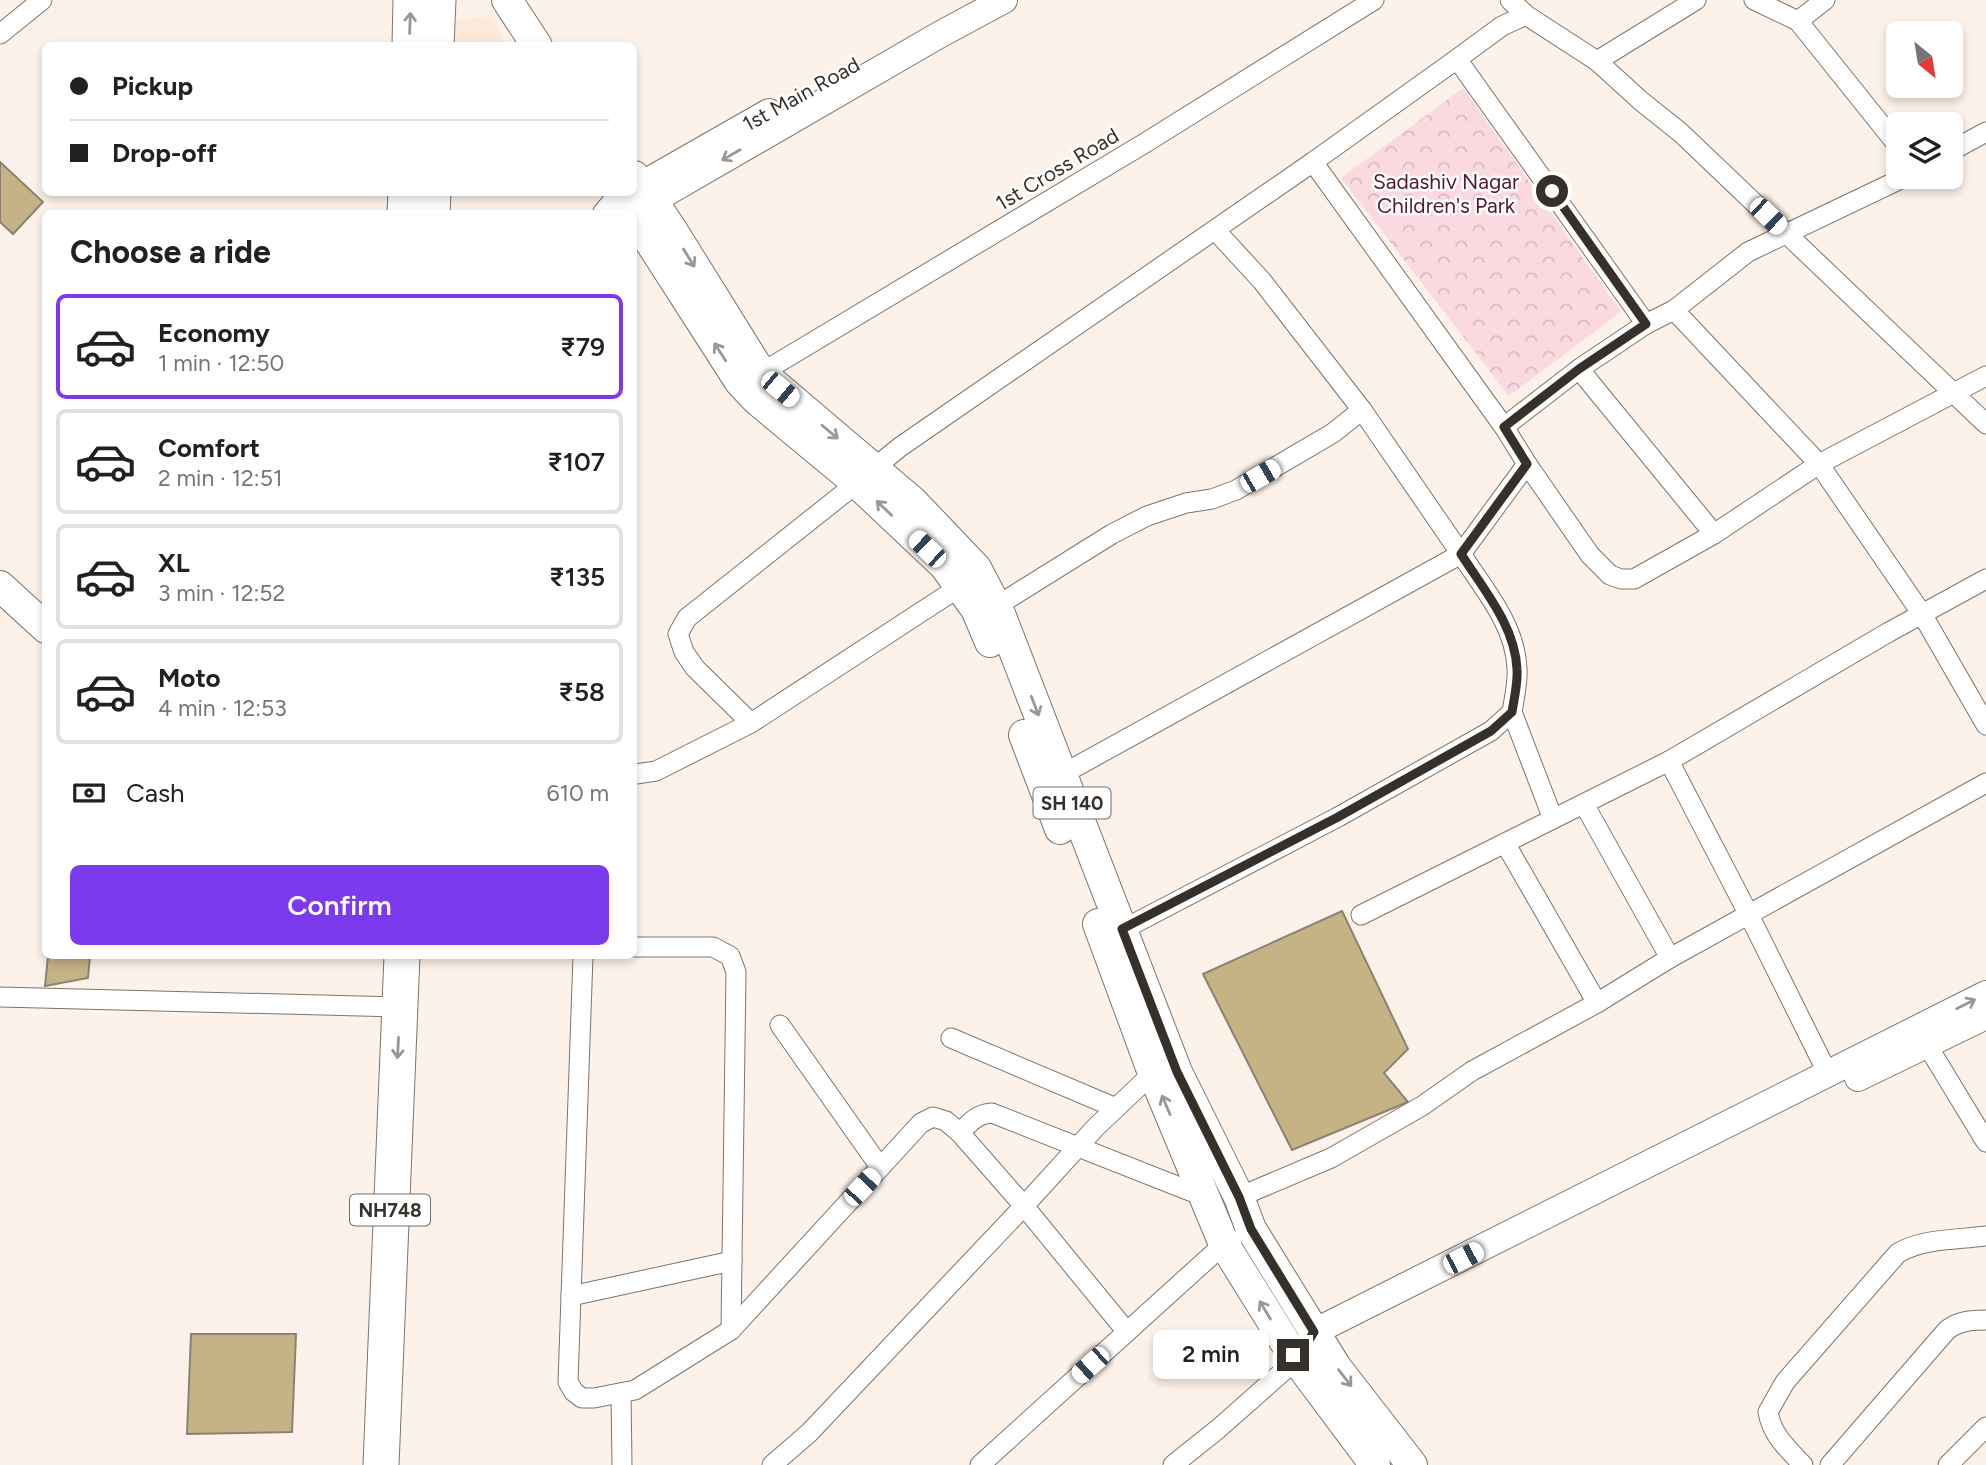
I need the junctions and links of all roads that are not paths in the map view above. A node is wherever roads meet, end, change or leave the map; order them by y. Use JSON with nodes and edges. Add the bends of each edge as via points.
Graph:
{"nodes":[{"id":1,"x":42,"y":0,"type":"edge"},
{"id":2,"x":411,"y":0,"type":"edge"},
{"id":3,"x":438,"y":0,"type":"edge"},
{"id":4,"x":507,"y":0,"type":"edge"},
{"id":5,"x":969,"y":0,"type":"edge"},
{"id":6,"x":1004,"y":0,"type":"edge"},
{"id":7,"x":1374,"y":0,"type":"edge"},
{"id":8,"x":1510,"y":0,"type":"edge"},
{"id":9,"x":1696,"y":0,"type":"edge"},
{"id":10,"x":1754,"y":0,"type":"edge"},
{"id":11,"x":1825,"y":0,"type":"edge"},
{"id":12,"x":1526,"y":15,"type":"junction"},
{"id":13,"x":1798,"y":21,"type":"junction"},
{"id":14,"x":0,"y":34,"type":"edge"},
{"id":15,"x":410,"y":42,"type":"edge"},
{"id":16,"x":436,"y":42,"type":"edge"},
{"id":17,"x":534,"y":42,"type":"edge"},
{"id":18,"x":1457,"y":59,"type":"junction"},
{"id":19,"x":1597,"y":61,"type":"junction"},
{"id":20,"x":1886,"y":130,"type":"edge"},
{"id":21,"x":1986,"y":132,"type":"edge"},
{"id":22,"x":1963,"y":144,"type":"edge"},
{"id":23,"x":1313,"y":162,"type":"junction"},
{"id":24,"x":1886,"y":186,"type":"edge"},
{"id":25,"x":637,"y":195,"type":"edge"},
{"id":26,"x":637,"y":195,"type":"edge"},
{"id":27,"x":630,"y":199,"type":"edge"},
{"id":28,"x":637,"y":211,"type":"edge"},
{"id":29,"x":1216,"y":231,"type":"junction"},
{"id":30,"x":1785,"y":233,"type":"junction"},
{"id":31,"x":1674,"y":310,"type":"junction"},
{"id":32,"x":1646,"y":324,"type":"junction"},
{"id":33,"x":1579,"y":369,"type":"junction"},
{"id":34,"x":761,"y":373,"type":"junction"},
{"id":35,"x":1986,"y":376,"type":"edge"},
{"id":36,"x":1954,"y":393,"type":"junction"},
{"id":37,"x":1362,"y":410,"type":"junction"},
{"id":38,"x":1986,"y":424,"type":"edge"},
{"id":39,"x":1504,"y":427,"type":"junction"},
{"id":40,"x":1527,"y":464,"type":"junction"},
{"id":41,"x":1819,"y":464,"type":"junction"},
{"id":42,"x":865,"y":476,"type":"junction"},
{"id":43,"x":1714,"y":534,"type":"junction"},
{"id":44,"x":1461,"y":554,"type":"junction"},
{"id":45,"x":1986,"y":579,"type":"edge"},
{"id":46,"x":0,"y":583,"type":"edge"},
{"id":47,"x":961,"y":586,"type":"junction"},
{"id":48,"x":42,"y":608,"type":"edge"},
{"id":49,"x":988,"y":611,"type":"junction"},
{"id":50,"x":1922,"y":614,"type":"junction"},
{"id":51,"x":42,"y":624,"type":"edge"},
{"id":52,"x":1512,"y":712,"type":"junction"},
{"id":53,"x":751,"y":723,"type":"junction"},
{"id":54,"x":1986,"y":725,"type":"edge"},
{"id":55,"x":1669,"y":761,"type":"junction"},
{"id":56,"x":637,"y":774,"type":"edge"},
{"id":57,"x":1061,"y":775,"type":"junction"},
{"id":58,"x":1986,"y":783,"type":"edge"},
{"id":59,"x":1584,"y":804,"type":"junction"},
{"id":60,"x":1553,"y":820,"type":"junction"},
{"id":61,"x":1505,"y":843,"type":"junction"},
{"id":62,"x":1361,"y":915,"type":"dead end"},
{"id":63,"x":1749,"y":915,"type":"junction"},
{"id":64,"x":1122,"y":929,"type":"junction"},
{"id":65,"x":637,"y":947,"type":"edge"},
{"id":66,"x":1670,"y":958,"type":"junction"},
{"id":67,"x":379,"y":959,"type":"edge"},
{"id":68,"x":401,"y":959,"type":"edge"},
{"id":69,"x":583,"y":959,"type":"edge"},
{"id":70,"x":0,"y":997,"type":"edge"},
{"id":71,"x":1597,"y":1003,"type":"junction"},
{"id":72,"x":387,"y":1007,"type":"junction"},
{"id":73,"x":1984,"y":1015,"type":"edge"},
{"id":74,"x":780,"y":1025,"type":"dead end"},
{"id":75,"x":1922,"y":1037,"type":"junction"},
{"id":76,"x":951,"y":1038,"type":"dead end"},
{"id":77,"x":1153,"y":1073,"type":"junction"},
{"id":78,"x":1828,"y":1073,"type":"junction"},
{"id":79,"x":1116,"y":1108,"type":"junction"},
{"id":80,"x":960,"y":1133,"type":"junction"},
{"id":81,"x":1986,"y":1142,"type":"edge"},
{"id":82,"x":1078,"y":1147,"type":"junction"},
{"id":83,"x":880,"y":1167,"type":"junction"},
{"id":84,"x":1205,"y":1197,"type":"junction"},
{"id":85,"x":1239,"y":1197,"type":"junction"},
{"id":86,"x":1024,"y":1206,"type":"junction"},
{"id":87,"x":1251,"y":1229,"type":"junction"},
{"id":88,"x":1986,"y":1236,"type":"edge"},
{"id":89,"x":1224,"y":1244,"type":"junction"},
{"id":90,"x":732,"y":1261,"type":"junction"},
{"id":91,"x":571,"y":1296,"type":"junction"},
{"id":92,"x":1986,"y":1320,"type":"edge"},
{"id":93,"x":731,"y":1330,"type":"junction"},
{"id":94,"x":1127,"y":1332,"type":"junction"},
{"id":95,"x":1319,"y":1340,"type":"junction"},
{"id":96,"x":1296,"y":1360,"type":"junction"},
{"id":97,"x":621,"y":1393,"type":"junction"},
{"id":98,"x":1986,"y":1427,"type":"edge"},
{"id":99,"x":359,"y":1465,"type":"edge"},
{"id":100,"x":381,"y":1465,"type":"edge"},
{"id":101,"x":622,"y":1465,"type":"edge"},
{"id":102,"x":772,"y":1465,"type":"edge"},
{"id":103,"x":980,"y":1465,"type":"edge"},
{"id":104,"x":1173,"y":1465,"type":"edge"},
{"id":105,"x":1375,"y":1465,"type":"edge"},
{"id":106,"x":1412,"y":1465,"type":"edge"},
{"id":107,"x":1803,"y":1465,"type":"edge"},
{"id":108,"x":1830,"y":1465,"type":"edge"},
{"id":109,"x":1948,"y":1465,"type":"edge"}],
"edges":[{"from":1,"to":14,"type":"street"},
{"from":15,"to":2,"type":"highway","one_way":true},
{"from":3,"to":16,"type":"highway"},
{"from":4,"to":17,"type":"main road"},
{"from":5,"to":25,"type":"street","name":"1st Main Road"},
{"from":6,"to":26,"type":"street","one_way":true},
{"from":7,"to":34,"type":"street","name":"1st Cross Road"},
{"from":8,"to":12,"type":"street"},
{"from":9,"to":19,"type":"street"},
{"from":10,"to":13,"type":"street"},
{"from":11,"to":13,"type":"street"},
{"from":12,"to":18,"type":"street","via":[[1502,26]]},
{"from":12,"to":19,"type":"street"},
{"from":13,"to":20,"type":"street"},
{"from":18,"to":23,"type":"street"},
{"from":18,"to":32,"type":"street"},
{"from":19,"to":30,"type":"street","via":[[1681,133]]},
{"from":21,"to":22,"type":"street"},
{"from":23,"to":29,"type":"street"},
{"from":23,"to":39,"type":"street"},
{"from":24,"to":30,"type":"street"},
{"from":27,"to":34,"type":"main road","number":"SH 140","one_way":true},
{"from":42,"to":28,"type":"main road","number":"SH 140","one_way":true,"via":[[757,400],[740,382]]},
{"from":29,"to":37,"type":"street","via":[[1262,281]]},
{"from":29,"to":42,"type":"street"},
{"from":30,"to":31,"type":"street","via":[[1748,252]]},
{"from":30,"to":36,"type":"street"},
{"from":31,"to":32,"type":"street"},
{"from":31,"to":41,"type":"street"},
{"from":32,"to":33,"type":"street"},
{"from":33,"to":39,"type":"street"},
{"from":33,"to":43,"type":"street"},
{"from":34,"to":42,"type":"main road","number":"SH 140","one_way":true},
{"from":35,"to":36,"type":"street"},
{"from":36,"to":38,"type":"street"},
{"from":36,"to":41,"type":"street"},
{"from":37,"to":44,"type":"street"},
{"from":37,"to":49,"type":"street","via":[[1236,490],[1147,516]]},
{"from":39,"to":40,"type":"street"},
{"from":40,"to":43,"type":"street","via":[[1590,555],[1620,579],[1634,579]]},
{"from":40,"to":44,"type":"street"},
{"from":41,"to":43,"type":"street"},
{"from":41,"to":50,"type":"street"},
{"from":47,"to":42,"type":"main road","number":"SH 140","one_way":true},
{"from":42,"to":49,"type":"main road","number":"SH 140","via":[[913,502],[968,558],[983,579]]},
{"from":42,"to":53,"type":"street","via":[[687,618],[678,634],[695,668]]},
{"from":44,"to":52,"type":"street","via":[[1511,638],[1517,671]]},
{"from":44,"to":57,"type":"street"},
{"from":45,"to":50,"type":"street"},
{"from":46,"to":48,"type":"main road"},
{"from":46,"to":51,"type":"main road"},
{"from":47,"to":49,"type":"main road","number":"SH 140"},
{"from":47,"to":53,"type":"street"},
{"from":49,"to":57,"type":"main road","number":"SH 140","one_way":true},
{"from":49,"to":77,"type":"main road","number":"SH 140","via":[[1043,785]]},
{"from":50,"to":54,"type":"street"},
{"from":50,"to":55,"type":"street"},
{"from":52,"to":60,"type":"street"},
{"from":52,"to":64,"type":"street","via":[[1491,731],[1350,810]]},
{"from":53,"to":56,"type":"street","via":[[656,771]]},
{"from":55,"to":59,"type":"street"},
{"from":55,"to":63,"type":"street"},
{"from":57,"to":64,"type":"main road","number":"SH 140"},
{"from":58,"to":63,"type":"street"},
{"from":59,"to":60,"type":"street"},
{"from":59,"to":66,"type":"street"},
{"from":60,"to":61,"type":"street"},
{"from":61,"to":62,"type":"street"},
{"from":61,"to":71,"type":"street"},
{"from":63,"to":66,"type":"street"},
{"from":63,"to":78,"type":"street"},
{"from":64,"to":85,"type":"main road","number":"SH 140","via":[[1177,1072]]},
{"from":65,"to":90,"type":"street","via":[[713,947],[730,956],[736,972]]},
{"from":66,"to":71,"type":"street"},
{"from":67,"to":72,"type":"highway","number":"NH748"},
{"from":68,"to":72,"type":"highway","number":"NH748"},
{"from":69,"to":91,"type":"street"},
{"from":70,"to":72,"type":"street"},
{"from":71,"to":85,"type":"street","via":[[1472,1071],[1422,1106],[1331,1158]]},
{"from":72,"to":99,"type":"highway","number":"NH748"},
{"from":72,"to":100,"type":"highway","number":"NH748","one_way":true},
{"from":73,"to":75,"type":"street"},
{"from":74,"to":83,"type":"street"},
{"from":75,"to":78,"type":"street"},
{"from":75,"to":81,"type":"street"},
{"from":75,"to":95,"type":"street","via":[[1836,1088]]},
{"from":76,"to":79,"type":"street"},
{"from":77,"to":79,"type":"street"},
{"from":84,"to":77,"type":"main road","number":"SH 140","one_way":true},
{"from":78,"to":95,"type":"street"},
{"from":79,"to":82,"type":"street"},
{"from":80,"to":82,"type":"street","via":[[975,1117],[992,1113]]},
{"from":80,"to":83,"type":"street","via":[[933,1117],[920,1123]]},
{"from":80,"to":86,"type":"street"},
{"from":82,"to":84,"type":"street"},
{"from":82,"to":86,"type":"street"},
{"from":83,"to":93,"type":"street"},
{"from":84,"to":89,"type":"main road","number":"SH 140"},
{"from":85,"to":87,"type":"main road","number":"SH 140"},
{"from":86,"to":94,"type":"street"},
{"from":86,"to":102,"type":"street","via":[[809,1433]]},
{"from":87,"to":89,"type":"street"},
{"from":87,"to":95,"type":"main road","number":"SH 140"},
{"from":88,"to":107,"type":"street","via":[[1923,1242],[1898,1253],[1785,1382],[1768,1412],[1771,1426]]},
{"from":89,"to":94,"type":"street"},
{"from":96,"to":89,"type":"main road","number":"SH 140","one_way":true},
{"from":90,"to":91,"type":"street"},
{"from":90,"to":93,"type":"street"},
{"from":91,"to":97,"type":"street","via":[[568,1382],[582,1398]]},
{"from":92,"to":108,"type":"street","via":[[1951,1326]]},
{"from":93,"to":97,"type":"street","via":[[635,1390]]},
{"from":94,"to":103,"type":"street"},
{"from":95,"to":96,"type":"street"},
{"from":95,"to":106,"type":"main road","number":"SH 140","one_way":true},
{"from":96,"to":104,"type":"street"},
{"from":96,"to":105,"type":"main road","number":"SH 140"},
{"from":97,"to":101,"type":"street"},
{"from":98,"to":109,"type":"street"}]}
